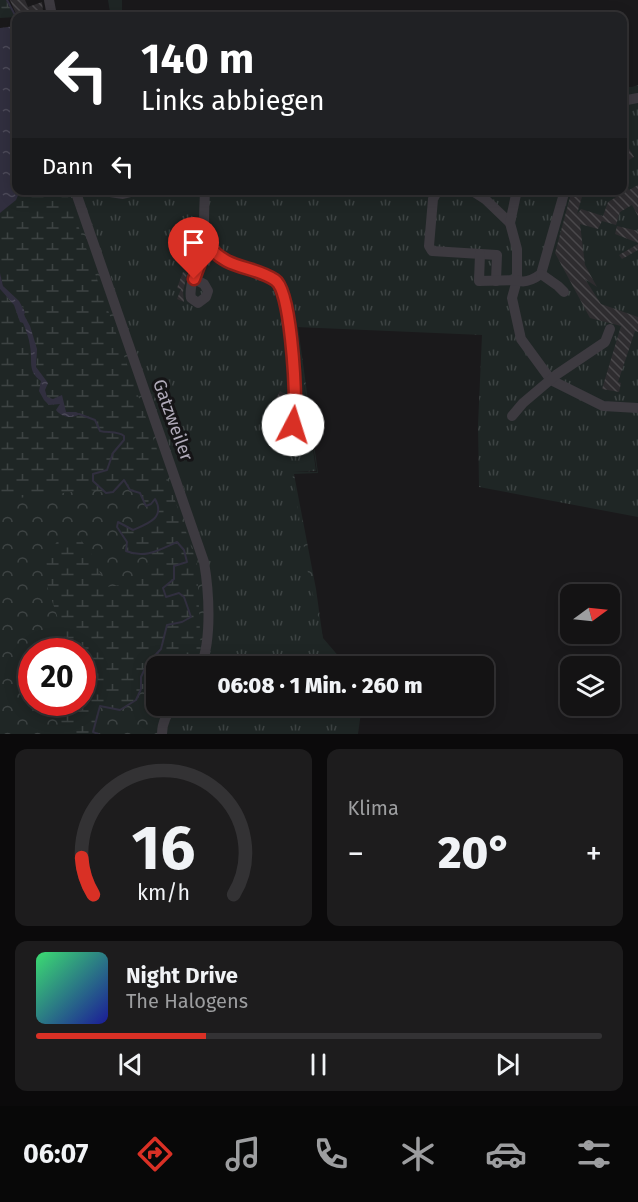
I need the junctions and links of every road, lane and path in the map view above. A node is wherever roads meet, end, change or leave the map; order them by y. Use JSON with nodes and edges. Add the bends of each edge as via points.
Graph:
{"nodes":[{"id":1,"x":77,"y":195,"type":"edge"},
{"id":2,"x":206,"y":195,"type":"edge"},
{"id":3,"x":433,"y":195,"type":"edge"},
{"id":4,"x":479,"y":195,"type":"edge"},
{"id":5,"x":516,"y":195,"type":"edge"},
{"id":6,"x":564,"y":195,"type":"edge"},
{"id":7,"x":510,"y":223,"type":"junction"},
{"id":8,"x":207,"y":244,"type":"junction"},
{"id":9,"x":480,"y":254,"type":"junction"},
{"id":10,"x":541,"y":274,"type":"junction"},
{"id":11,"x":194,"y":279,"type":"dead end"},
{"id":12,"x":517,"y":280,"type":"junction"},
{"id":13,"x":496,"y":281,"type":"junction"},
{"id":14,"x":564,"y":292,"type":"dead end"},
{"id":15,"x":610,"y":329,"type":"dead end"},
{"id":16,"x":551,"y":380,"type":"junction"},
{"id":17,"x":295,"y":405,"type":"dead end"},
{"id":18,"x":638,"y":408,"type":"edge"},
{"id":19,"x":512,"y":416,"type":"dead end"},
{"id":20,"x":204,"y":656,"type":"edge"},
{"id":21,"x":166,"y":716,"type":"edge"},
{"id":22,"x":162,"y":734,"type":"edge"}],
"edges":[{"from":1,"to":20,"type":"street","name":"Gatzweiler","via":[[204,562]]},
{"from":2,"to":8,"type":"street"},
{"from":3,"to":9,"type":"street","via":[[429,246],[432,251]]},
{"from":4,"to":7,"type":"street"},
{"from":5,"to":7,"type":"street"},
{"from":6,"to":10,"type":"street"},
{"from":7,"to":12,"type":"street","via":[[517,249]]},
{"from":8,"to":11,"type":"street"},
{"from":8,"to":17,"type":"street","via":[[231,264],[281,285],[288,309]]},
{"from":9,"to":13,"type":"street","via":[[480,281]]},
{"from":9,"to":13,"type":"street","via":[[498,255]]},
{"from":10,"to":12,"type":"street"},
{"from":10,"to":14,"type":"street"},
{"from":12,"to":13,"type":"street"},
{"from":12,"to":16,"type":"street","via":[[512,298],[522,339]]},
{"from":15,"to":16,"type":"street","via":[[604,342]]},
{"from":16,"to":18,"type":"street","via":[[603,406]]},
{"from":16,"to":19,"type":"street"},
{"from":21,"to":22,"type":"street"}]}
